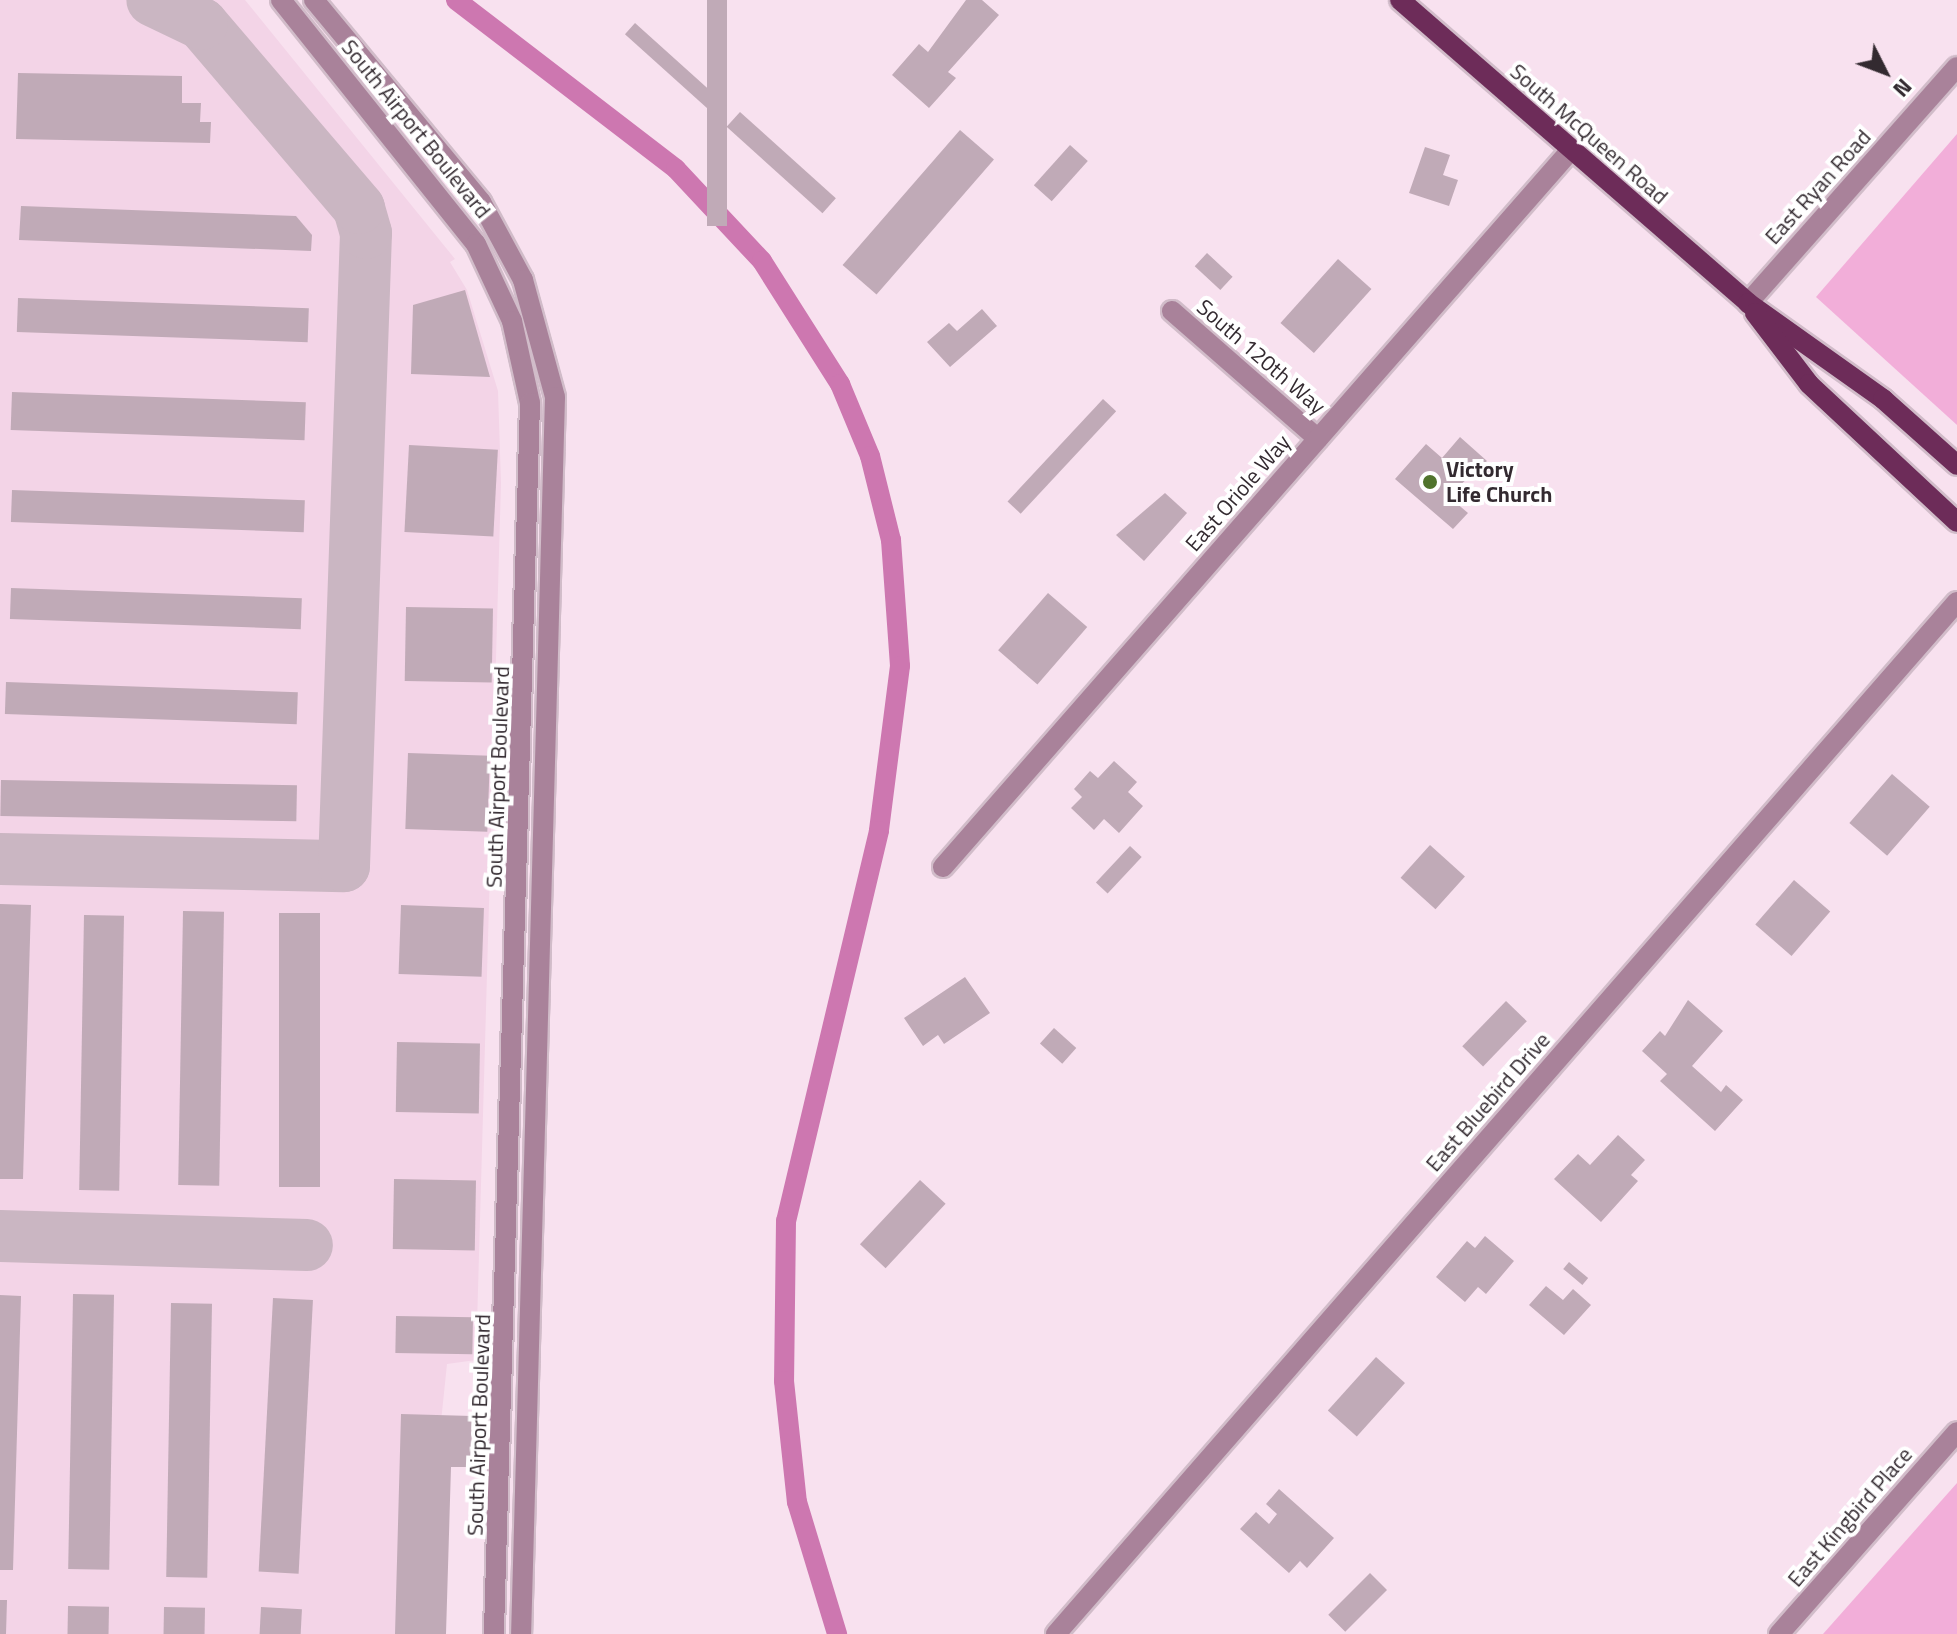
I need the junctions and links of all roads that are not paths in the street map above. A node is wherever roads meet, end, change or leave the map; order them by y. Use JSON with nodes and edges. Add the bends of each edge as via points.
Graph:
{"nodes":[{"id":1,"x":281,"y":0,"type":"edge"},
{"id":2,"x":314,"y":0,"type":"edge"},
{"id":3,"x":1400,"y":0,"type":"edge"},
{"id":4,"x":1957,"y":67,"type":"edge"},
{"id":5,"x":421,"y":128,"type":"junction"},
{"id":6,"x":400,"y":144,"type":"junction"},
{"id":7,"x":1570,"y":151,"type":"junction"},
{"id":8,"x":1748,"y":303,"type":"junction"},
{"id":9,"x":1172,"y":311,"type":"dead end"},
{"id":10,"x":1318,"y":439,"type":"junction"},
{"id":11,"x":1957,"y":465,"type":"edge"},
{"id":12,"x":1957,"y":522,"type":"edge"},
{"id":13,"x":1957,"y":602,"type":"edge"},
{"id":14,"x":943,"y":867,"type":"dead end"},
{"id":15,"x":505,"y":1392,"type":"junction"},
{"id":16,"x":531,"y":1393,"type":"junction"},
{"id":17,"x":1957,"y":1432,"type":"edge"},
{"id":18,"x":494,"y":1634,"type":"edge"},
{"id":19,"x":521,"y":1634,"type":"edge"},
{"id":20,"x":1056,"y":1634,"type":"edge"},
{"id":21,"x":1779,"y":1634,"type":"edge"}],
"edges":[{"from":1,"to":6,"type":"street","name":"South Airport Boulevard"},
{"from":2,"to":5,"type":"street","name":"South Airport Boulevard"},
{"from":3,"to":7,"type":"main road","name":"South McQueen Road"},
{"from":4,"to":8,"type":"street","name":"East Ryan Road"},
{"from":5,"to":6,"type":"street"},
{"from":5,"to":16,"type":"street","name":"South Airport Boulevard","via":[[481,202],[523,280],[555,397]]},
{"from":6,"to":15,"type":"street","name":"South Airport Boulevard","via":[[459,217],[494,277],[522,361],[532,431]]},
{"from":7,"to":8,"type":"main road","name":"South McQueen Road"},
{"from":7,"to":10,"type":"street","name":"East Oriole Way"},
{"from":8,"to":11,"type":"main road","name":"South McQueen Road","via":[[1883,399]]},
{"from":8,"to":12,"type":"main road","name":"South McQueen Road","via":[[1809,384]]},
{"from":9,"to":10,"type":"street","name":"South 120th Way"},
{"from":10,"to":14,"type":"street","name":"East Oriole Way"},
{"from":13,"to":20,"type":"street","name":"East Bluebird Drive"},
{"from":15,"to":16,"type":"street"},
{"from":15,"to":18,"type":"street","name":"South Airport Boulevard"},
{"from":16,"to":19,"type":"street","name":"South Airport Boulevard"},
{"from":17,"to":21,"type":"street","name":"East Kingbird Place"}]}
